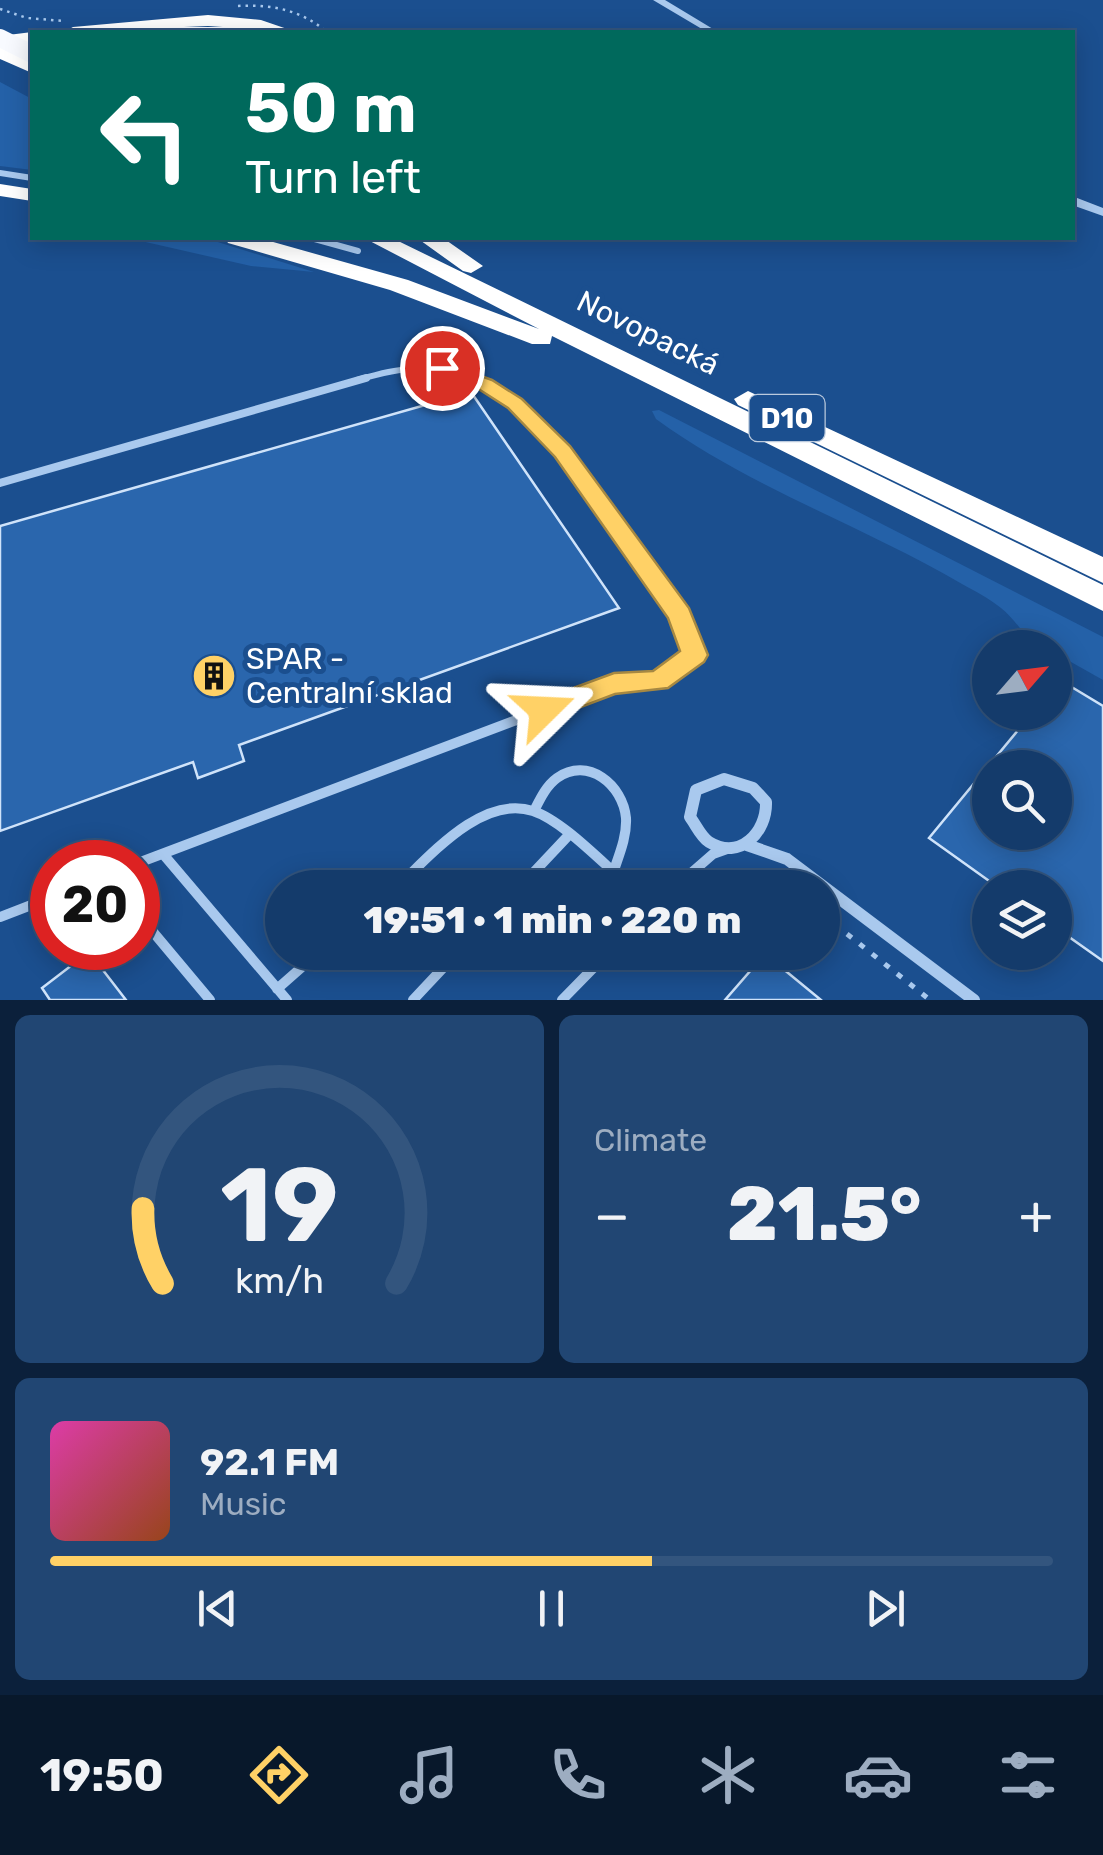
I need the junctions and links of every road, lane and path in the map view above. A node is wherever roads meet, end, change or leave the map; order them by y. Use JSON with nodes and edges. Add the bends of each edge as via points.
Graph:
{"nodes":[{"id":1,"x":658,"y":0,"type":"edge"},
{"id":2,"x":165,"y":28,"type":"edge"},
{"id":3,"x":119,"y":30,"type":"edge"},
{"id":4,"x":193,"y":30,"type":"edge"},
{"id":5,"x":279,"y":30,"type":"edge"},
{"id":6,"x":710,"y":30,"type":"edge"},
{"id":7,"x":30,"y":37,"type":"edge"},
{"id":8,"x":0,"y":40,"type":"edge"},
{"id":9,"x":0,"y":51,"type":"edge"},
{"id":10,"x":30,"y":58,"type":"edge"},
{"id":11,"x":30,"y":58,"type":"edge"},
{"id":12,"x":0,"y":173,"type":"edge"},
{"id":13,"x":30,"y":178,"type":"edge"},
{"id":14,"x":0,"y":190,"type":"edge"},
{"id":15,"x":30,"y":195,"type":"edge"},
{"id":16,"x":1075,"y":201,"type":"edge"},
{"id":17,"x":1103,"y":212,"type":"edge"},
{"id":18,"x":243,"y":240,"type":"edge"},
{"id":19,"x":329,"y":240,"type":"edge"},
{"id":20,"x":416,"y":240,"type":"edge"},
{"id":21,"x":431,"y":240,"type":"edge"},
{"id":22,"x":367,"y":244,"type":"edge"},
{"id":23,"x":471,"y":266,"type":"junction"},
{"id":24,"x":720,"y":408,"type":"junction"},
{"id":25,"x":0,"y":483,"type":"edge"},
{"id":26,"x":1103,"y":571,"type":"edge"},
{"id":27,"x":1103,"y":600,"type":"edge"},
{"id":28,"x":534,"y":811,"type":"junction"},
{"id":29,"x":567,"y":837,"type":"junction"},
{"id":30,"x":739,"y":846,"type":"junction"},
{"id":31,"x":162,"y":854,"type":"joint"},
{"id":32,"x":417,"y":870,"type":"edge"},
{"id":33,"x":537,"y":870,"type":"edge"},
{"id":34,"x":610,"y":870,"type":"edge"},
{"id":35,"x":614,"y":870,"type":"edge"},
{"id":36,"x":695,"y":870,"type":"edge"},
{"id":37,"x":30,"y":905,"type":"edge"},
{"id":38,"x":0,"y":917,"type":"edge"},
{"id":39,"x":840,"y":928,"type":"edge"},
{"id":40,"x":160,"y":940,"type":"edge"},
{"id":41,"x":299,"y":970,"type":"edge"},
{"id":42,"x":442,"y":970,"type":"edge"},
{"id":43,"x":591,"y":970,"type":"edge"},
{"id":44,"x":277,"y":989,"type":"junction"},
{"id":45,"x":210,"y":1000,"type":"edge"},
{"id":46,"x":287,"y":1000,"type":"edge"},
{"id":47,"x":414,"y":1000,"type":"edge"},
{"id":48,"x":562,"y":1000,"type":"edge"},
{"id":49,"x":930,"y":1000,"type":"edge"},
{"id":50,"x":974,"y":1000,"type":"edge"}],
"edges":[{"from":1,"to":6,"type":"street"},
{"from":2,"to":3,"type":"highway"},
{"from":2,"to":4,"type":"highway"},
{"from":2,"to":5,"type":"highway","via":[[241,22]]},
{"from":7,"to":8,"type":"highway"},
{"from":8,"to":10,"type":"highway","bridge":true},
{"from":9,"to":11,"type":"highway"},
{"from":12,"to":13,"type":"lane"},
{"from":14,"to":15,"type":"highway"},
{"from":16,"to":17,"type":"street"},
{"from":18,"to":24,"type":"highway","via":[[399,285]]},
{"from":19,"to":22,"type":"lane"},
{"from":20,"to":23,"type":"highway","name":"Novopacká"},
{"from":21,"to":23,"type":"highway"},
{"from":22,"to":24,"type":"highway","name":"Novopacká","number":"D10"},
{"from":23,"to":26,"type":"highway","name":"Novopacká","number":"D10"},
{"from":24,"to":27,"type":"highway","name":"Novopacká","number":"D10"},
{"from":25,"to":31,"type":"lane","via":[[403,368],[442,368],[515,404],[562,452],[680,614],[695,655],[658,681],[614,683]]},
{"from":28,"to":29,"type":"lane"},
{"from":28,"to":32,"type":"lane","via":[[476,819]]},
{"from":28,"to":35,"type":"lane","via":[[556,779],[571,771],[601,774],[626,814]]},
{"from":29,"to":33,"type":"lane"},
{"from":29,"to":34,"type":"lane"},
{"from":30,"to":30,"type":"street","via":[[762,834],[766,806],[744,784],[713,780],[696,790],[690,816],[710,841]]},
{"from":30,"to":36,"type":"lane","via":[[713,854]]},
{"from":30,"to":50,"type":"street","via":[[787,859]]},
{"from":31,"to":44,"type":"lane"},
{"from":37,"to":38,"type":"lane"},
{"from":39,"to":49,"type":"path"},
{"from":40,"to":45,"type":"lane"},
{"from":41,"to":44,"type":"lane"},
{"from":42,"to":47,"type":"lane"},
{"from":43,"to":48,"type":"lane"},
{"from":44,"to":46,"type":"lane"}]}
